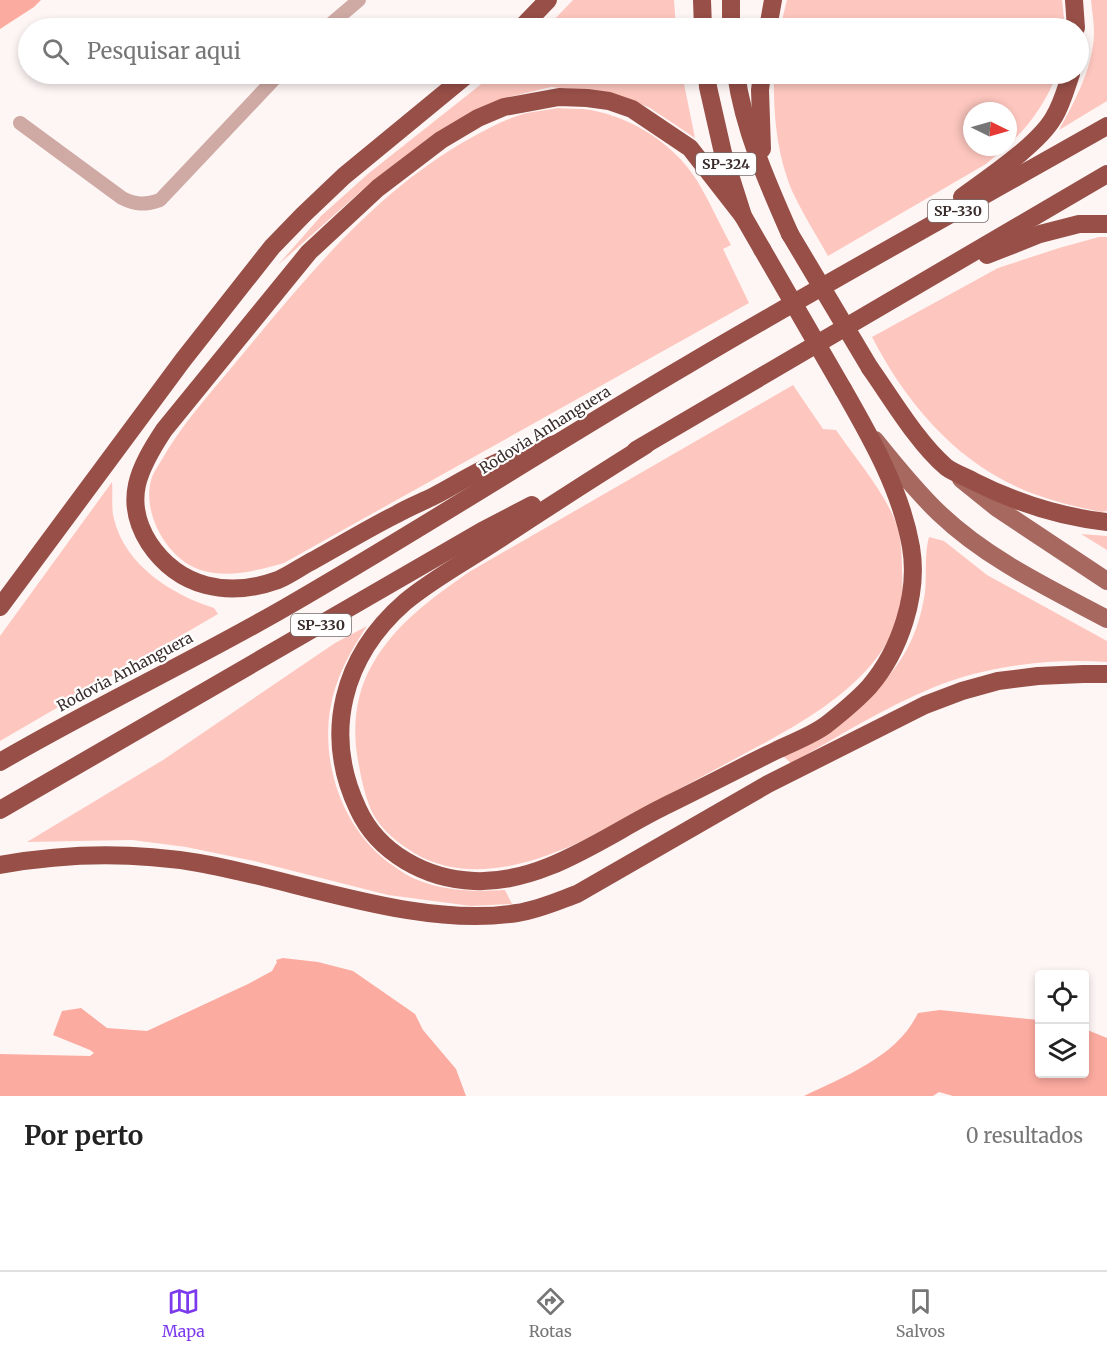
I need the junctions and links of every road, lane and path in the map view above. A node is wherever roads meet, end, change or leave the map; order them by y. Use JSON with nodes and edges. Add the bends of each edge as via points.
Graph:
{"nodes":[{"id":1,"x":359,"y":0,"type":"edge"},
{"id":2,"x":548,"y":0,"type":"edge"},
{"id":3,"x":702,"y":0,"type":"edge"},
{"id":4,"x":731,"y":0,"type":"edge"},
{"id":5,"x":773,"y":0,"type":"edge"},
{"id":6,"x":1074,"y":0,"type":"edge"},
{"id":7,"x":338,"y":18,"type":"edge"},
{"id":8,"x":531,"y":18,"type":"edge"},
{"id":9,"x":703,"y":18,"type":"edge"},
{"id":10,"x":731,"y":18,"type":"edge"},
{"id":11,"x":770,"y":18,"type":"edge"},
{"id":12,"x":1075,"y":18,"type":"edge"},
{"id":13,"x":270,"y":84,"type":"edge"},
{"id":14,"x":456,"y":84,"type":"edge"},
{"id":15,"x":708,"y":84,"type":"edge"},
{"id":16,"x":738,"y":84,"type":"edge"},
{"id":17,"x":761,"y":84,"type":"edge"},
{"id":18,"x":1068,"y":84,"type":"edge"},
{"id":19,"x":20,"y":123,"type":"dead end"},
{"id":20,"x":1107,"y":126,"type":"edge"},
{"id":21,"x":1107,"y":174,"type":"edge"},
{"id":22,"x":763,"y":175,"type":"junction"},
{"id":23,"x":744,"y":216,"type":"junction"},
{"id":24,"x":1107,"y":224,"type":"edge"},
{"id":25,"x":894,"y":247,"type":"junction"},
{"id":26,"x":932,"y":276,"type":"junction"},
{"id":27,"x":863,"y":424,"type":"junction"},
{"id":28,"x":555,"y":444,"type":"junction"},
{"id":29,"x":646,"y":445,"type":"junction"},
{"id":30,"x":948,"y":468,"type":"junction"},
{"id":31,"x":1107,"y":522,"type":"edge"},
{"id":32,"x":1107,"y":581,"type":"edge"},
{"id":33,"x":0,"y":607,"type":"edge"},
{"id":34,"x":1107,"y":619,"type":"edge"},
{"id":35,"x":1107,"y":674,"type":"edge"},
{"id":36,"x":0,"y":762,"type":"edge"},
{"id":37,"x":0,"y":810,"type":"edge"},
{"id":38,"x":0,"y":865,"type":"edge"}],
"edges":[{"from":1,"to":7,"type":"lane"},
{"from":2,"to":8,"type":"highway"},
{"from":3,"to":9,"type":"highway"},
{"from":4,"to":10,"type":"highway"},
{"from":5,"to":11,"type":"highway"},
{"from":6,"to":12,"type":"highway"},
{"from":13,"to":19,"type":"lane","via":[[160,200],[147,204],[134,204],[122,198]]},
{"from":14,"to":33,"type":"highway","via":[[344,176],[272,247]]},
{"from":15,"to":23,"type":"highway","number":"SP-324","via":[[723,153]]},
{"from":16,"to":22,"type":"highway","number":"SP-324"},
{"from":17,"to":22,"type":"highway"},
{"from":18,"to":25,"type":"highway","via":[[1054,118],[1035,140]]},
{"from":20,"to":25,"type":"highway","name":"Rodovia Anhanguera","number":"SP-330"},
{"from":21,"to":26,"type":"highway","number":"SP-330"},
{"from":22,"to":30,"type":"highway","number":"SP-324","bridge":true,"via":[[790,234],[870,368],[916,432]]},
{"from":23,"to":27,"type":"highway","number":"SP-324","bridge":true},
{"from":23,"to":28,"type":"highway","via":[[690,148],[632,109],[598,99],[559,97],[504,107],[478,118],[441,140],[378,188],[309,252],[164,430],[139,473],[135,505],[138,520],[154,550],[182,576],[198,584],[250,587],[279,579],[495,463]]},
{"from":24,"to":26,"type":"highway","via":[[1079,224],[1040,234]]},
{"from":25,"to":28,"type":"highway","name":"Rodovia Anhanguera","number":"SP-330"},
{"from":26,"to":29,"type":"highway","number":"SP-330"},
{"from":27,"to":29,"type":"highway","via":[[891,482],[903,519],[911,548],[912,585],[906,620],[893,650],[868,687],[823,727],[535,871],[475,881],[448,878],[407,862],[374,835],[348,787],[341,759],[340,730],[343,698],[356,664],[378,629],[406,601]]},
{"from":27,"to":34,"type":"main road","via":[[939,514],[1020,572]]},
{"from":28,"to":36,"type":"highway","name":"Rodovia Anhanguera","number":"SP-330","via":[[285,608]]},
{"from":29,"to":37,"type":"highway","number":"SP-330","via":[[482,531]]},
{"from":30,"to":31,"type":"highway","via":[[1032,507]]},
{"from":30,"to":32,"type":"main road","via":[[997,508]]},
{"from":35,"to":38,"type":"highway","via":[[998,681],[925,705],[768,784],[577,894],[518,913],[463,916],[398,908],[198,863],[151,857],[72,855]]}]}
